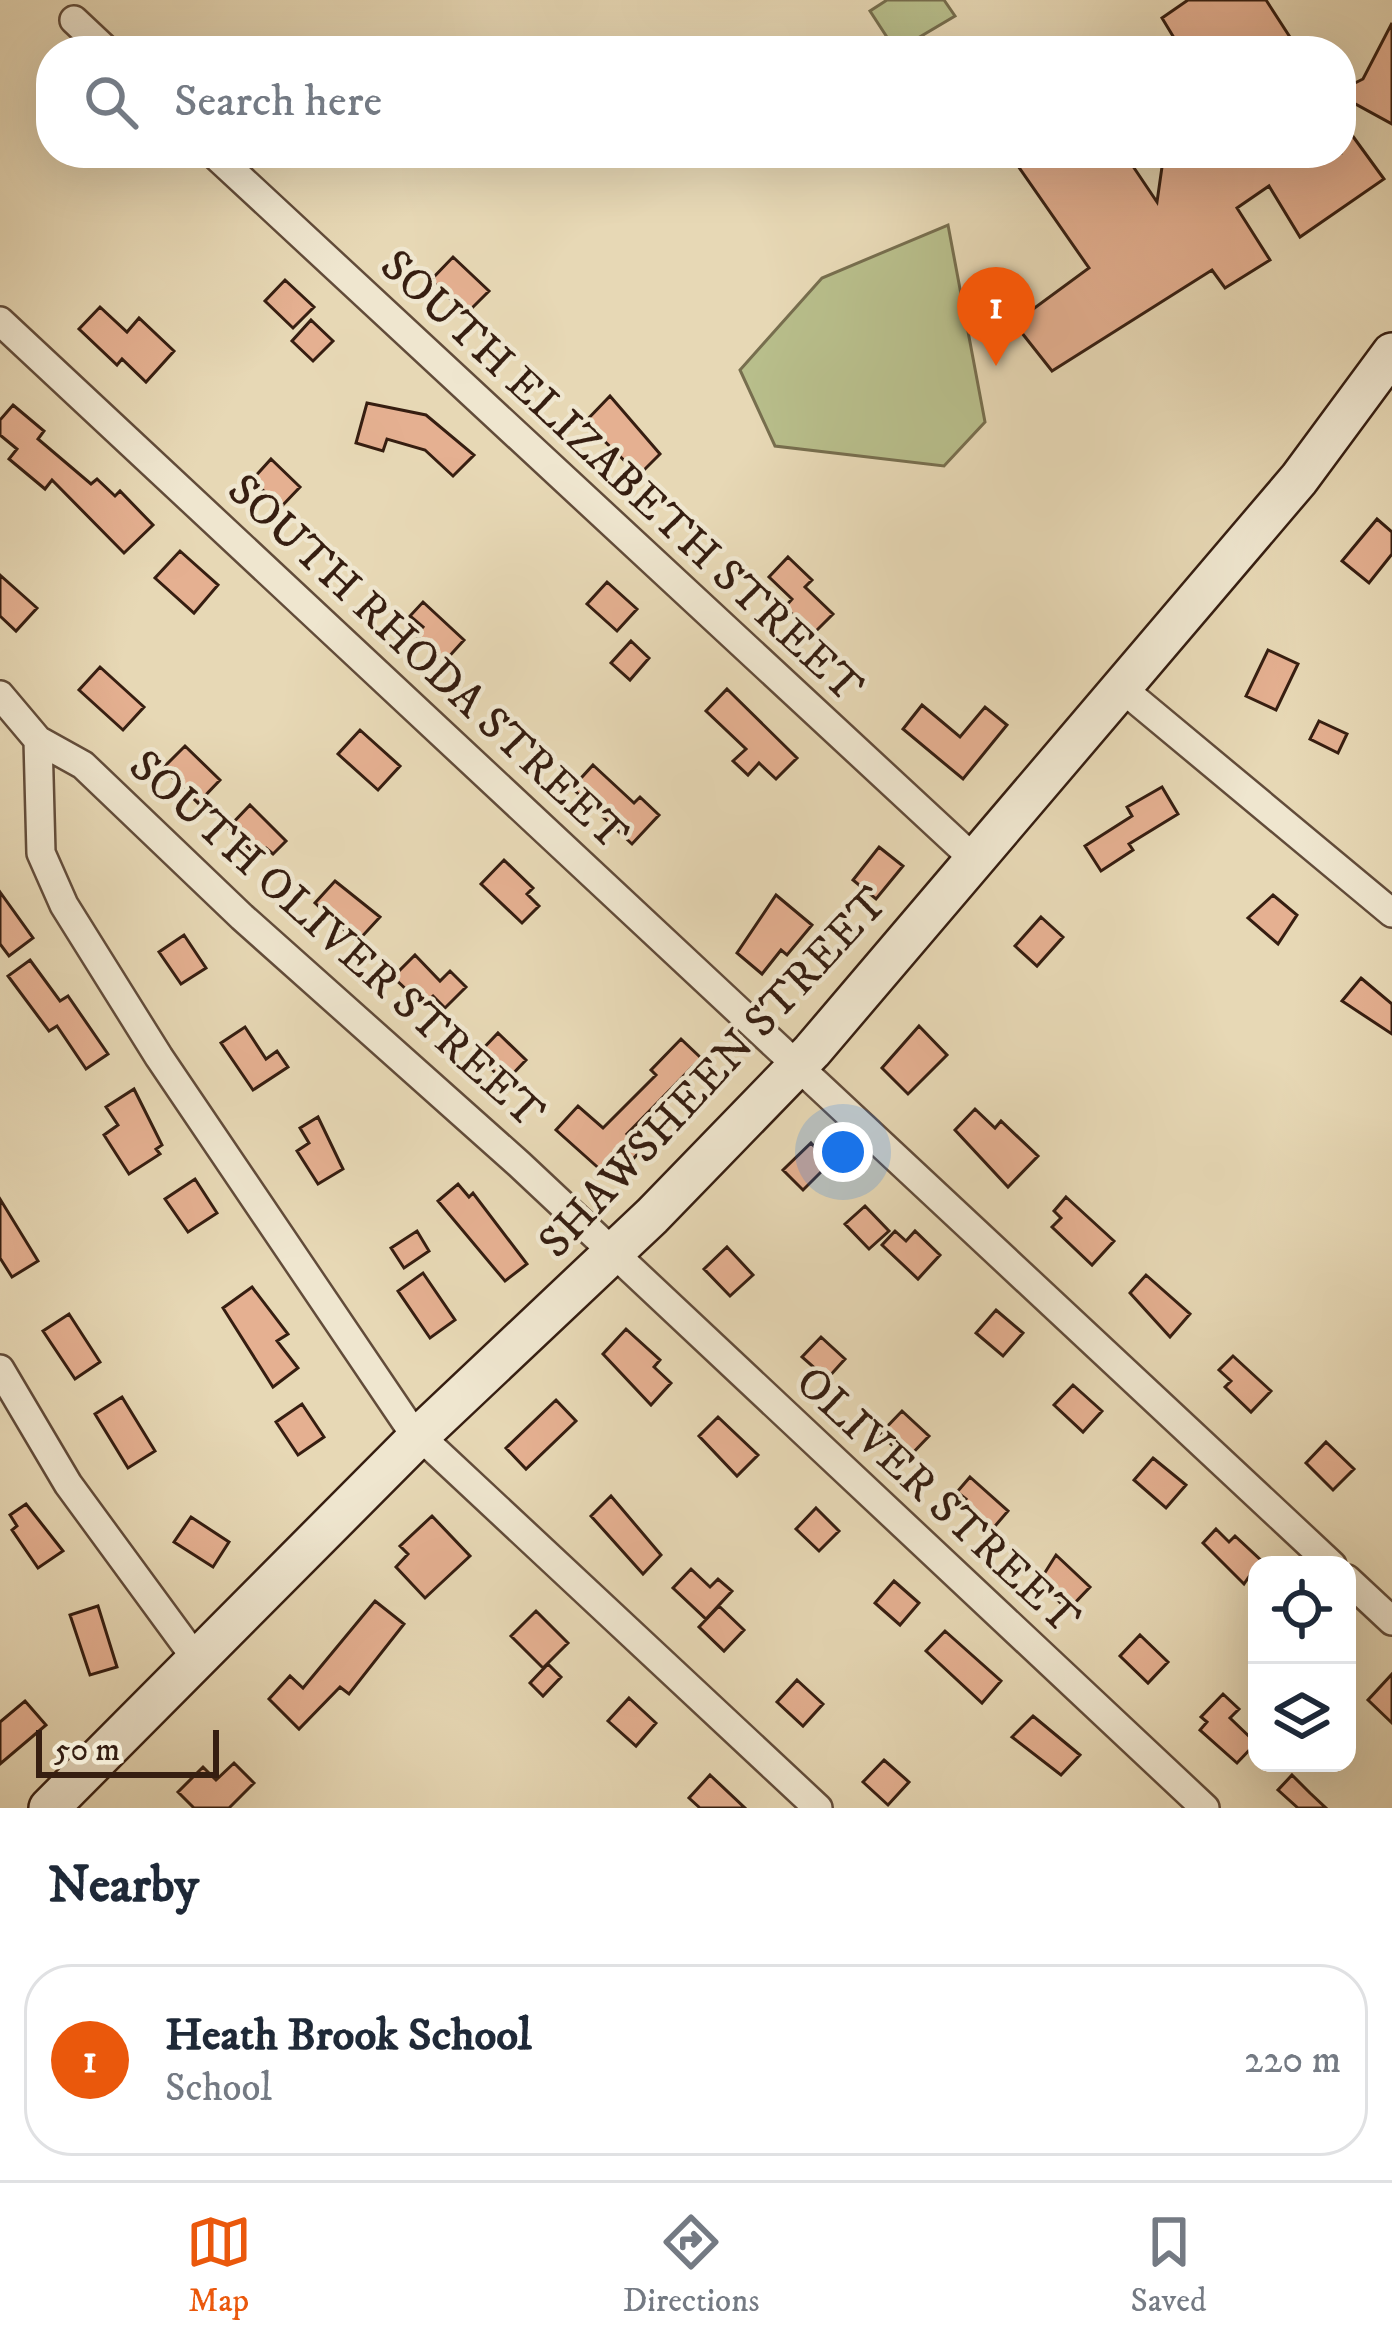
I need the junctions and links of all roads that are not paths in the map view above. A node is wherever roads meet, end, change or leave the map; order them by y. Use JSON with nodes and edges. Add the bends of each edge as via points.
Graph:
{"nodes":[{"id":1,"x":74,"y":20,"type":"dead end"},
{"id":2,"x":91,"y":36,"type":"edge"},
{"id":3,"x":229,"y":168,"type":"edge"},
{"id":4,"x":0,"y":321,"type":"edge"},
{"id":5,"x":1392,"y":353,"type":"edge"},
{"id":6,"x":1118,"y":685,"type":"junction"},
{"id":7,"x":0,"y":694,"type":"edge"},
{"id":8,"x":38,"y":740,"type":"junction"},
{"id":9,"x":975,"y":860,"type":"junction"},
{"id":10,"x":1392,"y":913,"type":"edge"},
{"id":11,"x":797,"y":1067,"type":"junction"},
{"id":12,"x":611,"y":1256,"type":"junction"},
{"id":13,"x":0,"y":1369,"type":"edge"},
{"id":14,"x":419,"y":1436,"type":"junction"},
{"id":15,"x":1322,"y":1556,"type":"edge"},
{"id":16,"x":1356,"y":1587,"type":"edge"},
{"id":17,"x":1392,"y":1621,"type":"edge"},
{"id":18,"x":197,"y":1660,"type":"junction"},
{"id":19,"x":50,"y":1808,"type":"edge"},
{"id":20,"x":818,"y":1808,"type":"edge"},
{"id":21,"x":1205,"y":1808,"type":"edge"}],
"edges":[{"from":1,"to":2,"type":"street"},
{"from":3,"to":9,"type":"street","name":"SOUTH ELIZABETH STREET"},
{"from":4,"to":11,"type":"street","name":"SOUTH RHODA STREET"},
{"from":5,"to":6,"type":"main road","name":"SHAWSHEEN STREET","via":[[1299,478]]},
{"from":6,"to":9,"type":"main road","name":"SHAWSHEEN STREET"},
{"from":6,"to":10,"type":"street"},
{"from":7,"to":8,"type":"street","name":"SOUTH OLIVER STREET"},
{"from":8,"to":12,"type":"street","name":"SOUTH OLIVER STREET","via":[[83,765]]},
{"from":8,"to":14,"type":"street","via":[[41,853],[64,905]]},
{"from":9,"to":11,"type":"main road","name":"SHAWSHEEN STREET"},
{"from":11,"to":12,"type":"main road","name":"SHAWSHEEN STREET"},
{"from":11,"to":15,"type":"street","name":"SOUTH RHODA STREET"},
{"from":12,"to":14,"type":"main road","name":"SHAWSHEEN STREET"},
{"from":12,"to":21,"type":"street","name":"OLIVER STREET"},
{"from":13,"to":18,"type":"street","via":[[68,1484]]},
{"from":14,"to":18,"type":"main road","name":"SHAWSHEEN STREET"},
{"from":14,"to":20,"type":"street"},
{"from":16,"to":17,"type":"street"},
{"from":18,"to":19,"type":"main road","name":"SHAWSHEEN STREET"}]}
